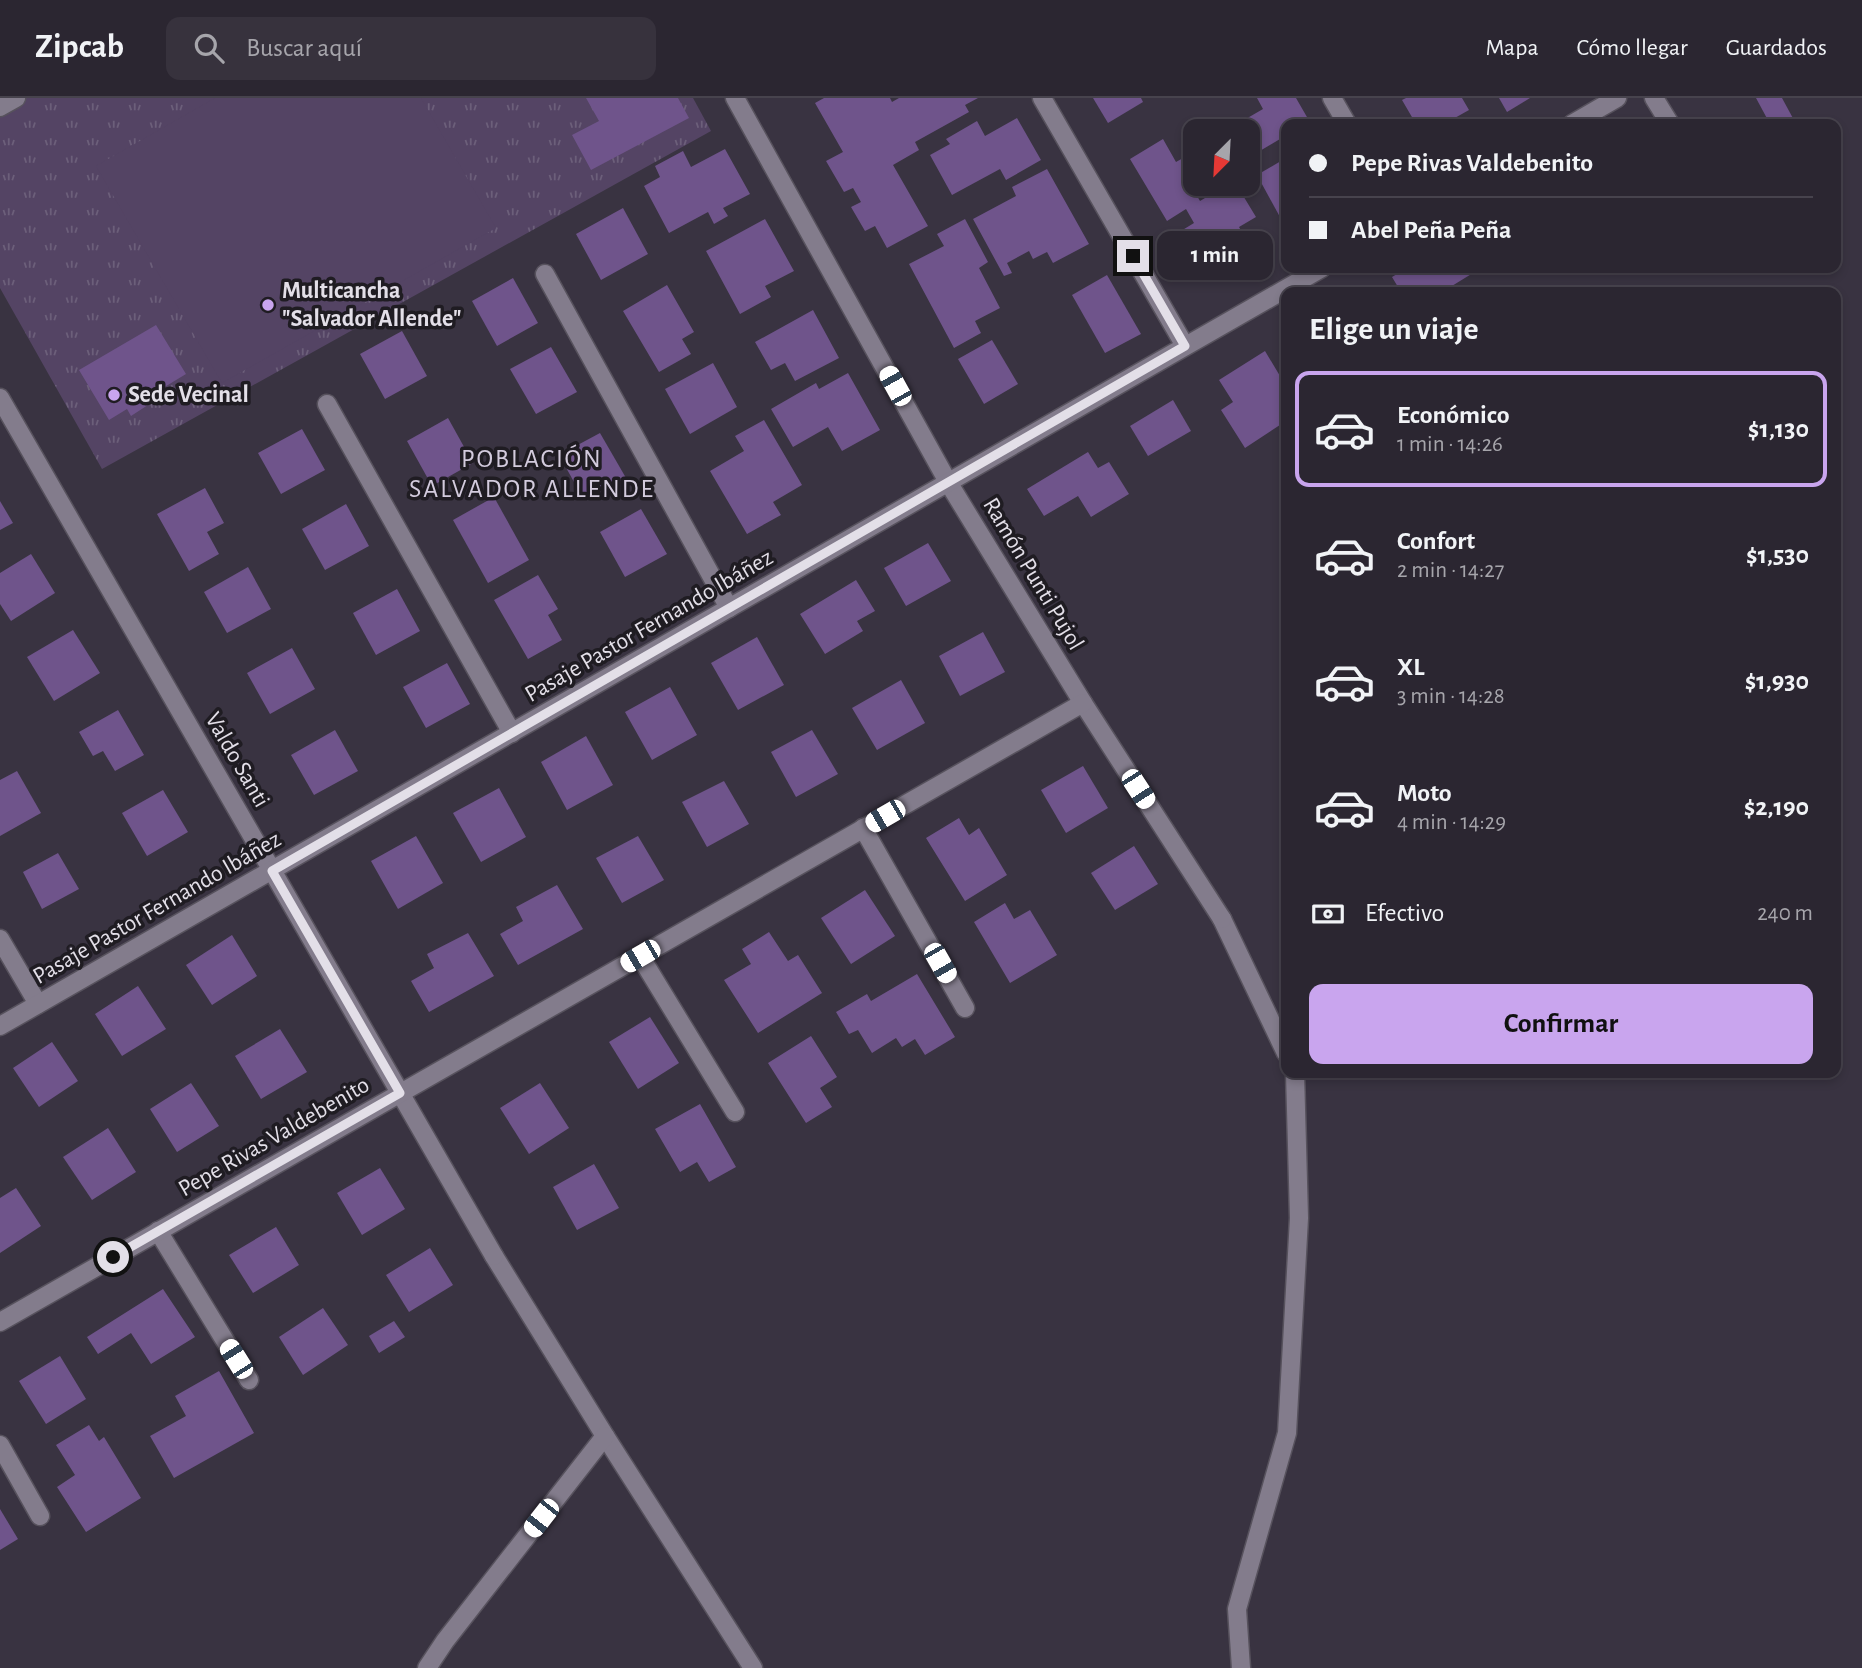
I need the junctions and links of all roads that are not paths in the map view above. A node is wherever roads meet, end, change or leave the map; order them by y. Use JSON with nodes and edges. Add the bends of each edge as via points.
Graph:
{"nodes":[{"id":1,"x":16,"y":98,"type":"edge"},
{"id":2,"x":735,"y":98,"type":"edge"},
{"id":3,"x":1042,"y":98,"type":"edge"},
{"id":4,"x":1332,"y":98,"type":"edge"},
{"id":5,"x":1618,"y":98,"type":"edge"},
{"id":6,"x":1654,"y":98,"type":"edge"},
{"id":7,"x":0,"y":107,"type":"edge"},
{"id":8,"x":1344,"y":119,"type":"edge"},
{"id":9,"x":1581,"y":119,"type":"edge"},
{"id":10,"x":1667,"y":119,"type":"edge"},
{"id":11,"x":1313,"y":273,"type":"edge"},
{"id":12,"x":545,"y":274,"type":"dead end"},
{"id":13,"x":1289,"y":287,"type":"edge"},
{"id":14,"x":1281,"y":291,"type":"edge"},
{"id":15,"x":1185,"y":346,"type":"junction"},
{"id":16,"x":0,"y":397,"type":"edge"},
{"id":17,"x":327,"y":404,"type":"dead end"},
{"id":18,"x":948,"y":482,"type":"junction"},
{"id":19,"x":729,"y":608,"type":"junction"},
{"id":20,"x":1083,"y":702,"type":"junction"},
{"id":21,"x":512,"y":733,"type":"junction"},
{"id":22,"x":863,"y":828,"type":"junction"},
{"id":23,"x":272,"y":871,"type":"junction"},
{"id":24,"x":0,"y":939,"type":"edge"},
{"id":25,"x":640,"y":956,"type":"junction"},
{"id":26,"x":38,"y":1004,"type":"junction"},
{"id":27,"x":965,"y":1008,"type":"dead end"},
{"id":28,"x":0,"y":1026,"type":"edge"},
{"id":29,"x":1281,"y":1043,"type":"edge"},
{"id":30,"x":1295,"y":1078,"type":"edge"},
{"id":31,"x":400,"y":1093,"type":"junction"},
{"id":32,"x":736,"y":1112,"type":"dead end"},
{"id":33,"x":158,"y":1231,"type":"junction"},
{"id":34,"x":0,"y":1322,"type":"edge"},
{"id":35,"x":249,"y":1380,"type":"dead end"},
{"id":36,"x":605,"y":1436,"type":"junction"},
{"id":37,"x":0,"y":1445,"type":"edge"},
{"id":38,"x":40,"y":1516,"type":"dead end"},
{"id":39,"x":427,"y":1668,"type":"edge"},
{"id":40,"x":753,"y":1668,"type":"edge"},
{"id":41,"x":1241,"y":1668,"type":"edge"}],
"edges":[{"from":1,"to":7,"type":"street"},
{"from":2,"to":18,"type":"street","name":"Ramón Punti Pujol"},
{"from":3,"to":15,"type":"street"},
{"from":4,"to":8,"type":"street"},
{"from":5,"to":9,"type":"street"},
{"from":6,"to":10,"type":"street"},
{"from":11,"to":13,"type":"street","name":"Pasaje Pastor Fernando Ibáñez"},
{"from":12,"to":19,"type":"street"},
{"from":14,"to":15,"type":"street","name":"Pasaje Pastor Fernando Ibáñez"},
{"from":15,"to":18,"type":"street","name":"Pasaje Pastor Fernando Ibáñez"},
{"from":16,"to":23,"type":"street","name":"Valdo Santi"},
{"from":17,"to":21,"type":"street"},
{"from":18,"to":19,"type":"street","name":"Pasaje Pastor Fernando Ibáñez"},
{"from":18,"to":20,"type":"street","name":"Ramón Punti Pujol"},
{"from":19,"to":21,"type":"street","name":"Pasaje Pastor Fernando Ibáñez"},
{"from":20,"to":22,"type":"street","name":"Pepe Rivas Valdebenito"},
{"from":20,"to":29,"type":"street","name":"Ramón Punti Pujol","via":[[1222,919]]},
{"from":21,"to":23,"type":"street","name":"Pasaje Pastor Fernando Ibáñez"},
{"from":22,"to":25,"type":"street","name":"Pepe Rivas Valdebenito"},
{"from":22,"to":27,"type":"street"},
{"from":23,"to":26,"type":"street","name":"Pasaje Pastor Fernando Ibáñez"},
{"from":23,"to":31,"type":"street","name":"Valdo Santi"},
{"from":24,"to":26,"type":"street"},
{"from":25,"to":31,"type":"street","name":"Pepe Rivas Valdebenito"},
{"from":25,"to":32,"type":"street"},
{"from":26,"to":28,"type":"street","name":"Pasaje Pastor Fernando Ibáñez"},
{"from":30,"to":41,"type":"street","via":[[1299,1219],[1287,1433],[1237,1609]]},
{"from":31,"to":33,"type":"street","name":"Pepe Rivas Valdebenito"},
{"from":31,"to":36,"type":"street","name":"Valdo Santi"},
{"from":33,"to":34,"type":"street","name":"Pepe Rivas Valdebenito"},
{"from":33,"to":35,"type":"street"},
{"from":36,"to":39,"type":"street"},
{"from":36,"to":40,"type":"street","name":"Valdo Santi"},
{"from":37,"to":38,"type":"street"}]}
